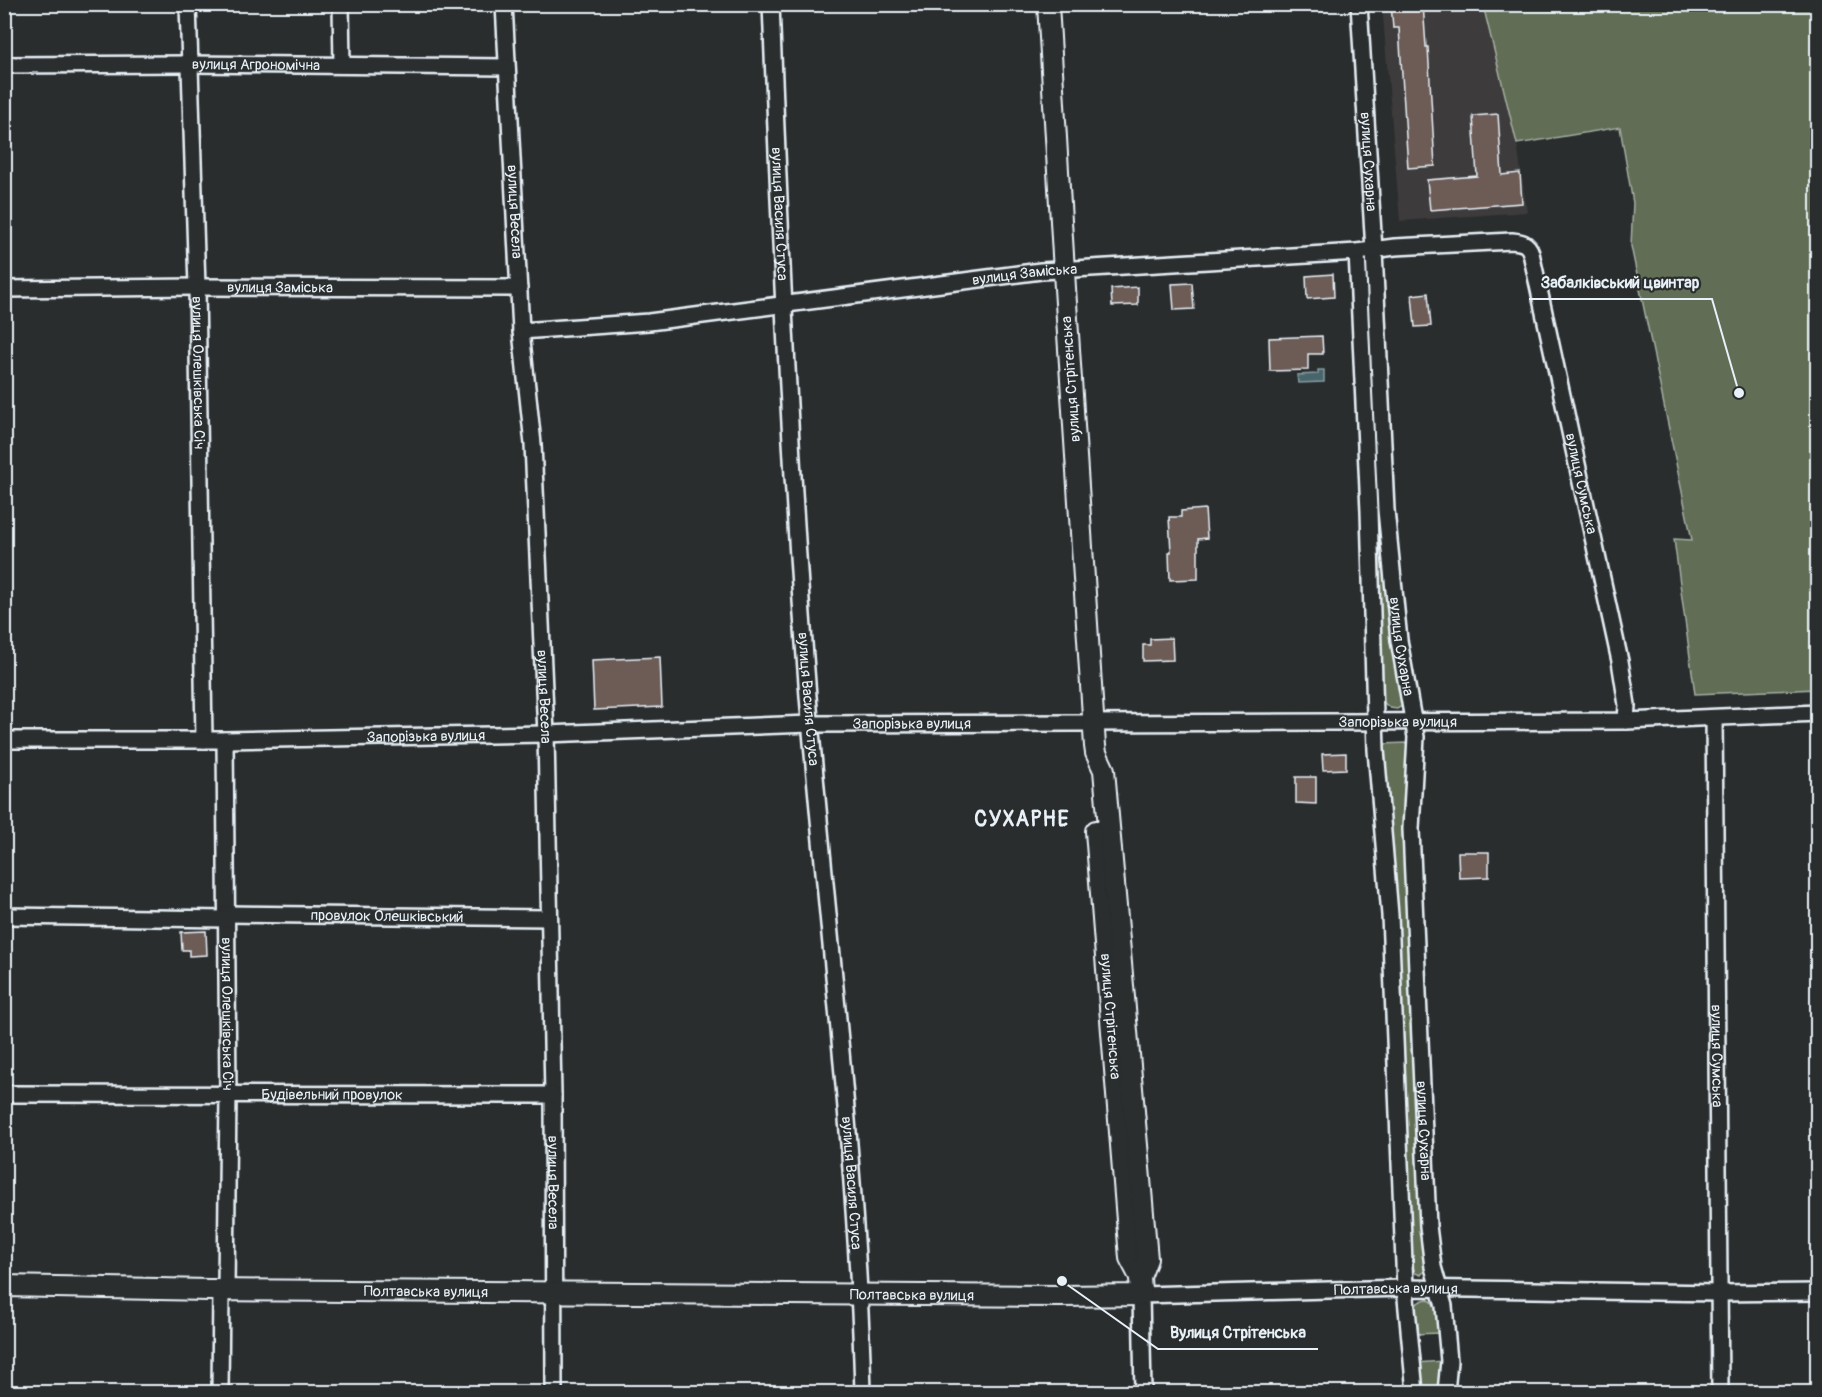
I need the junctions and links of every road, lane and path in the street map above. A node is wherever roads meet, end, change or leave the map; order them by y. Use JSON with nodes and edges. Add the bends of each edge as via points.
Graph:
{"nodes":[{"id":1,"x":188,"y":4,"type":"edge"},
{"id":2,"x":341,"y":4,"type":"edge"},
{"id":3,"x":504,"y":4,"type":"edge"},
{"id":4,"x":771,"y":4,"type":"edge"},
{"id":5,"x":1048,"y":4,"type":"edge"},
{"id":6,"x":1359,"y":4,"type":"edge"},
{"id":7,"x":189,"y":64,"type":"junction"},
{"id":8,"x":4,"y":65,"type":"edge"},
{"id":9,"x":342,"y":65,"type":"junction"},
{"id":10,"x":507,"y":67,"type":"junction"},
{"id":11,"x":1529,"y":247,"type":"joint"},
{"id":12,"x":1374,"y":250,"type":"junction"},
{"id":13,"x":1357,"y":252,"type":"junction"},
{"id":14,"x":1064,"y":270,"type":"junction"},
{"id":15,"x":197,"y":287,"type":"junction"},
{"id":16,"x":519,"y":288,"type":"junction"},
{"id":17,"x":4,"y":289,"type":"edge"},
{"id":18,"x":782,"y":303,"type":"junction"},
{"id":19,"x":521,"y":331,"type":"junction"},
{"id":20,"x":1818,"y":713,"type":"edge"},
{"id":21,"x":1714,"y":718,"type":"junction"},
{"id":22,"x":1626,"y":721,"type":"junction"},
{"id":23,"x":1376,"y":722,"type":"junction"},
{"id":24,"x":1414,"y":722,"type":"junction"},
{"id":25,"x":1093,"y":723,"type":"junction"},
{"id":26,"x":811,"y":724,"type":"junction"},
{"id":27,"x":546,"y":734,"type":"junction"},
{"id":28,"x":4,"y":740,"type":"edge"},
{"id":29,"x":204,"y":740,"type":"junction"},
{"id":30,"x":225,"y":740,"type":"junction"},
{"id":31,"x":4,"y":916,"type":"edge"},
{"id":32,"x":227,"y":916,"type":"junction"},
{"id":33,"x":549,"y":918,"type":"junction"},
{"id":34,"x":228,"y":1093,"type":"junction"},
{"id":35,"x":4,"y":1094,"type":"edge"},
{"id":36,"x":553,"y":1095,"type":"junction"},
{"id":37,"x":4,"y":1286,"type":"edge"},
{"id":38,"x":1141,"y":1286,"type":"junction"},
{"id":39,"x":1405,"y":1288,"type":"junction"},
{"id":40,"x":1440,"y":1288,"type":"junction"},
{"id":41,"x":223,"y":1290,"type":"junction"},
{"id":42,"x":555,"y":1292,"type":"junction"},
{"id":43,"x":1818,"y":1292,"type":"edge"},
{"id":44,"x":1718,"y":1293,"type":"junction"},
{"id":45,"x":860,"y":1295,"type":"junction"},
{"id":46,"x":220,"y":1392,"type":"edge"},
{"id":47,"x":554,"y":1392,"type":"edge"},
{"id":48,"x":863,"y":1392,"type":"edge"},
{"id":49,"x":1143,"y":1392,"type":"edge"},
{"id":50,"x":1415,"y":1392,"type":"edge"},
{"id":51,"x":1446,"y":1392,"type":"edge"},
{"id":52,"x":1720,"y":1392,"type":"edge"}],
"edges":[{"from":1,"to":7,"type":"street","name":"вулиця Олешківська Січ"},
{"from":2,"to":9,"type":"street"},
{"from":3,"to":10,"type":"street","name":"вулиця Весела"},
{"from":4,"to":18,"type":"street","name":"вулиця Василя Стуса"},
{"from":5,"to":14,"type":"main road","name":"вулиця Стрітенська"},
{"from":6,"to":12,"type":"street","name":"вулиця Сухарна"},
{"from":7,"to":8,"type":"street","name":"вулиця Агрономічна"},
{"from":7,"to":9,"type":"street","name":"вулиця Агрономічна"},
{"from":7,"to":15,"type":"street","name":"вулиця Олешківська Січ"},
{"from":9,"to":10,"type":"street","name":"вулиця Агрономічна"},
{"from":10,"to":16,"type":"street","name":"вулиця Весела"},
{"from":11,"to":12,"type":"street","name":"вулиця Заміська","via":[[1512,241]]},
{"from":11,"to":22,"type":"street","name":"вулиця Сумська","via":[[1620,661]]},
{"from":12,"to":13,"type":"street","name":"вулиця Заміська"},
{"from":12,"to":24,"type":"street","name":"вулиця Сухарна","via":[[1390,566]]},
{"from":13,"to":14,"type":"street","name":"вулиця Заміська"},
{"from":13,"to":23,"type":"street","name":"вулиця Сухарна"},
{"from":14,"to":18,"type":"street","name":"вулиця Заміська"},
{"from":14,"to":25,"type":"main road","name":"вулиця Стрітенська"},
{"from":15,"to":16,"type":"street","name":"вулиця Заміська"},
{"from":15,"to":17,"type":"street","name":"вулиця Заміська"},
{"from":15,"to":29,"type":"street","name":"вулиця Олешківська Січ"},
{"from":16,"to":19,"type":"street","name":"вулиця Весела"},
{"from":18,"to":19,"type":"street","name":"вулиця Заміська","via":[[649,322]]},
{"from":18,"to":26,"type":"street","name":"вулиця Василя Стуса"},
{"from":19,"to":27,"type":"street","name":"вулиця Весела","via":[[533,444]]},
{"from":20,"to":21,"type":"street","name":"Запорізька вулиця"},
{"from":21,"to":22,"type":"street","name":"Запорізька вулиця"},
{"from":21,"to":44,"type":"street","name":"вулиця Сумська"},
{"from":22,"to":24,"type":"street","name":"Запорізька вулиця"},
{"from":23,"to":24,"type":"street","name":"Запорізька вулиця"},
{"from":23,"to":25,"type":"street","name":"Запорізька вулиця"},
{"from":23,"to":39,"type":"street","name":"вулиця Сухарна","via":[[1390,915]]},
{"from":24,"to":40,"type":"street","name":"вулиця Сухарна","via":[[1411,829],[1428,1226]]},
{"from":25,"to":26,"type":"street","name":"Запорізька вулиця"},
{"from":25,"to":38,"type":"main road","name":"вулиця Стрітенська","via":[[1095,749],[1091,771],[1130,1258]]},
{"from":26,"to":27,"type":"street","name":"Запорізька вулиця"},
{"from":26,"to":45,"type":"street","name":"вулиця Василя Стуса"},
{"from":27,"to":30,"type":"street","name":"Запорізька вулиця"},
{"from":27,"to":33,"type":"street","name":"вулиця Весела"},
{"from":28,"to":29,"type":"street","name":"Запорізька вулиця"},
{"from":29,"to":30,"type":"street","name":"Запорізька вулиця"},
{"from":30,"to":32,"type":"street","name":"вулиця Олешківська Січ"},
{"from":31,"to":32,"type":"street","name":"провулок Олешківський"},
{"from":32,"to":33,"type":"street","name":"провулок Олешківський"},
{"from":32,"to":34,"type":"street","name":"вулиця Олешківська Січ"},
{"from":33,"to":36,"type":"street","name":"вулиця Весела"},
{"from":34,"to":35,"type":"street","name":"Будівельний провулок"},
{"from":34,"to":36,"type":"street","name":"Будівельний провулок"},
{"from":34,"to":41,"type":"street","name":"вулиця Олешківська Січ"},
{"from":36,"to":42,"type":"street","name":"вулиця Весела"},
{"from":37,"to":41,"type":"main road","name":"Полтавська вулиця"},
{"from":38,"to":39,"type":"street","name":"Полтавська вулиця"},
{"from":38,"to":45,"type":"main road","name":"Полтавська вулиця"},
{"from":38,"to":49,"type":"street","name":"вулиця Стрітенська"},
{"from":39,"to":40,"type":"street","name":"Полтавська вулиця"},
{"from":39,"to":50,"type":"street","name":"вулиця Сухарна"},
{"from":40,"to":44,"type":"street","name":"Полтавська вулиця"},
{"from":40,"to":51,"type":"street","name":"вулиця Сухарна","via":[[1449,1361]]},
{"from":41,"to":42,"type":"main road","name":"Полтавська вулиця"},
{"from":41,"to":46,"type":"street","name":"вулиця Олешківська Січ"},
{"from":42,"to":45,"type":"main road","name":"Полтавська вулиця"},
{"from":42,"to":47,"type":"street","name":"вулиця Весела"},
{"from":43,"to":44,"type":"street","name":"Полтавська вулиця"},
{"from":44,"to":52,"type":"street","name":"вулиця Сумська"},
{"from":45,"to":48,"type":"street","name":"вулиця Василя Стуса"}]}
